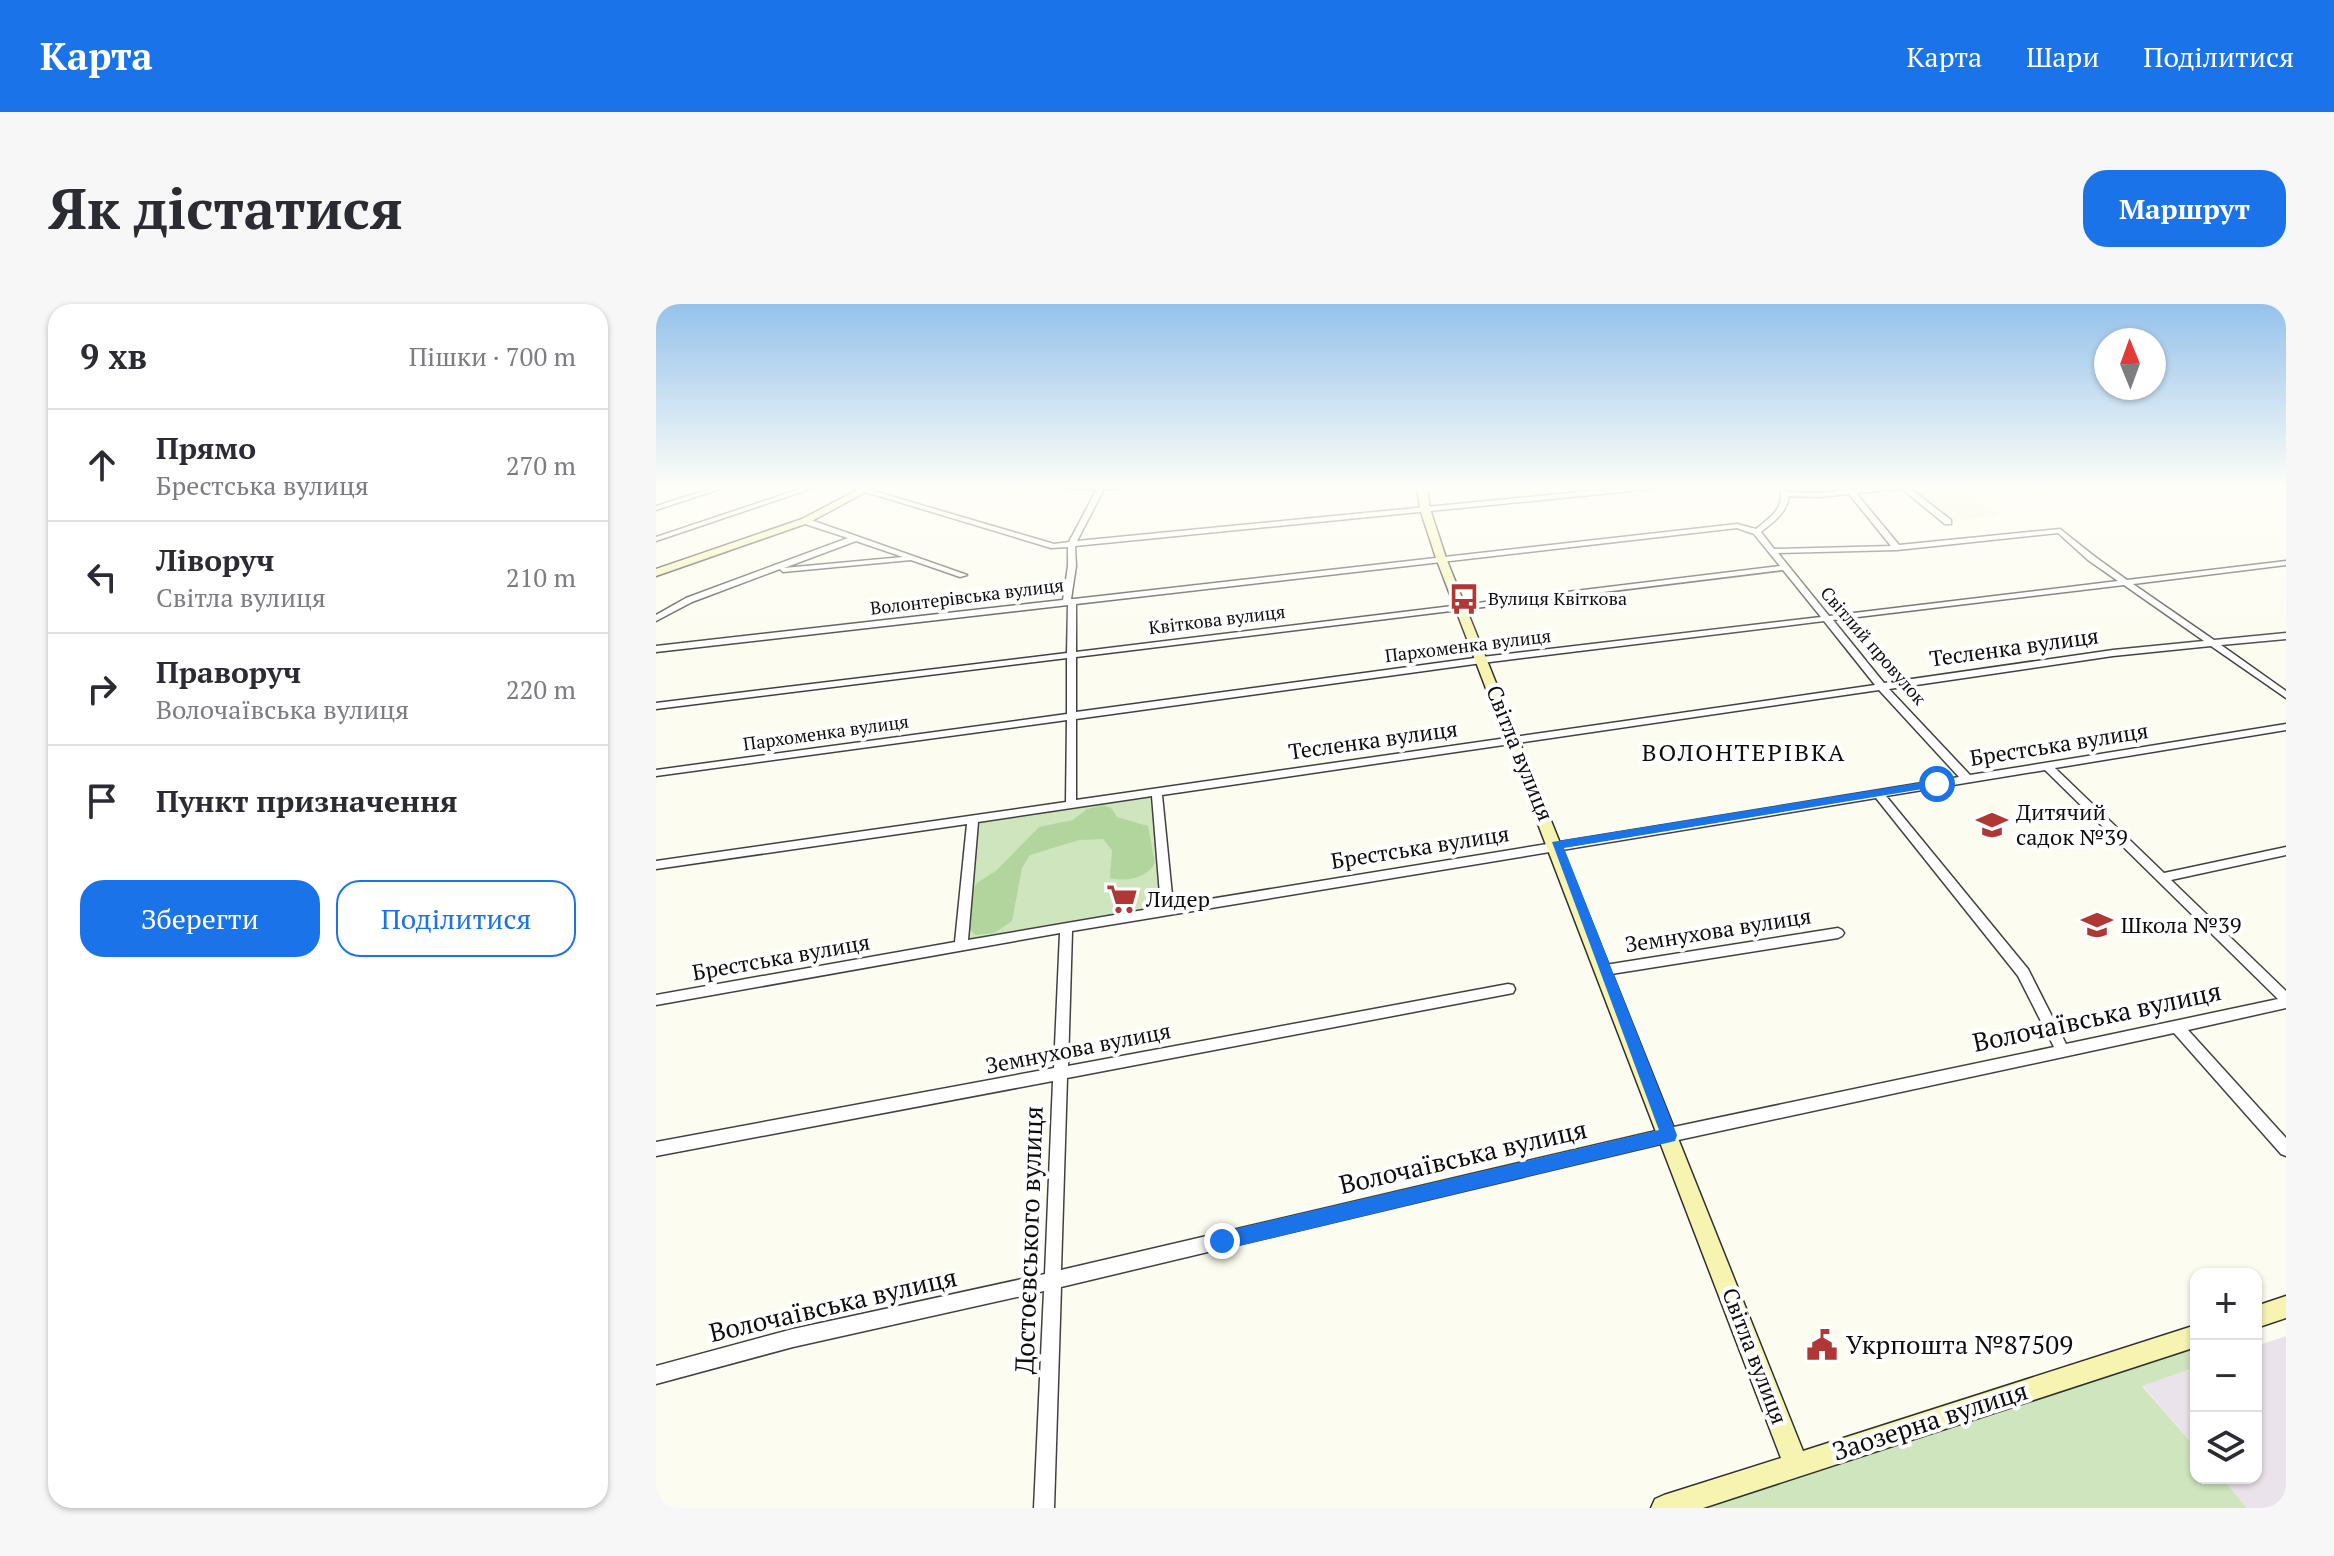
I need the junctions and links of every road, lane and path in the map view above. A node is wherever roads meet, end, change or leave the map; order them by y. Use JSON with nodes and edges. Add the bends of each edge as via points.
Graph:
{"nodes":[{"id":1,"x":741,"y":543,"type":"edge"},
{"id":2,"x":842,"y":543,"type":"edge"},
{"id":3,"x":871,"y":543,"type":"edge"},
{"id":4,"x":1037,"y":543,"type":"edge"},
{"id":5,"x":1089,"y":543,"type":"edge"},
{"id":6,"x":1436,"y":543,"type":"edge"},
{"id":7,"x":1575,"y":543,"type":"edge"},
{"id":8,"x":1765,"y":543,"type":"edge"},
{"id":9,"x":1893,"y":543,"type":"edge"},
{"id":10,"x":1943,"y":543,"type":"edge"},
{"id":11,"x":2076,"y":543,"type":"edge"},
{"id":12,"x":1071,"y":545,"type":"junction"},
{"id":13,"x":1897,"y":548,"type":"junction"},
{"id":14,"x":1771,"y":551,"type":"junction"},
{"id":15,"x":915,"y":558,"type":"junction"},
{"id":16,"x":1441,"y":558,"type":"junction"},
{"id":17,"x":2286,"y":563,"type":"edge"},
{"id":18,"x":1783,"y":568,"type":"junction"},
{"id":19,"x":767,"y":571,"type":"junction"},
{"id":20,"x":656,"y":573,"type":"edge"},
{"id":21,"x":963,"y":575,"type":"dead end"},
{"id":22,"x":2127,"y":583,"type":"junction"},
{"id":23,"x":1069,"y":601,"type":"junction"},
{"id":24,"x":1461,"y":606,"type":"junction"},
{"id":25,"x":656,"y":618,"type":"edge"},
{"id":26,"x":1825,"y":619,"type":"junction"},
{"id":27,"x":2286,"y":636,"type":"edge"},
{"id":28,"x":2212,"y":643,"type":"junction"},
{"id":29,"x":656,"y":649,"type":"edge"},
{"id":30,"x":1074,"y":654,"type":"junction"},
{"id":31,"x":1482,"y":660,"type":"junction"},
{"id":32,"x":1881,"y":686,"type":"junction"},
{"id":33,"x":2286,"y":695,"type":"edge"},
{"id":34,"x":656,"y":706,"type":"edge"},
{"id":35,"x":1073,"y":715,"type":"junction"},
{"id":36,"x":2286,"y":727,"type":"edge"},
{"id":37,"x":1514,"y":739,"type":"junction"},
{"id":38,"x":2047,"y":766,"type":"junction"},
{"id":39,"x":656,"y":773,"type":"edge"},
{"id":40,"x":1967,"y":779,"type":"junction"},
{"id":41,"x":1157,"y":793,"type":"junction"},
{"id":42,"x":1878,"y":793,"type":"junction"},
{"id":43,"x":1071,"y":805,"type":"junction"},
{"id":44,"x":973,"y":820,"type":"junction"},
{"id":45,"x":1556,"y":845,"type":"junction"},
{"id":46,"x":2286,"y":851,"type":"edge"},
{"id":47,"x":656,"y":865,"type":"edge"},
{"id":48,"x":2162,"y":878,"type":"junction"},
{"id":49,"x":1167,"y":910,"type":"junction"},
{"id":50,"x":1066,"y":927,"type":"junction"},
{"id":51,"x":1838,"y":933,"type":"dead end"},
{"id":52,"x":961,"y":945,"type":"junction"},
{"id":53,"x":1605,"y":970,"type":"junction"},
{"id":54,"x":1508,"y":989,"type":"dead end"},
{"id":55,"x":656,"y":1000,"type":"edge"},
{"id":56,"x":2286,"y":1001,"type":"edge"},
{"id":57,"x":2177,"y":1027,"type":"junction"},
{"id":58,"x":2063,"y":1051,"type":"junction"},
{"id":59,"x":1059,"y":1073,"type":"junction"},
{"id":60,"x":1669,"y":1135,"type":"junction"},
{"id":61,"x":656,"y":1149,"type":"edge"},
{"id":62,"x":2286,"y":1149,"type":"edge"},
{"id":63,"x":1050,"y":1281,"type":"junction"},
{"id":64,"x":2286,"y":1307,"type":"edge"},
{"id":65,"x":2262,"y":1315,"type":"edge"},
{"id":66,"x":2190,"y":1338,"type":"edge"},
{"id":67,"x":656,"y":1375,"type":"edge"},
{"id":68,"x":1796,"y":1464,"type":"junction"},
{"id":69,"x":1044,"y":1508,"type":"edge"},
{"id":70,"x":1664,"y":1508,"type":"edge"}],
"edges":[{"from":1,"to":20,"type":"street"},
{"from":2,"to":19,"type":"street"},
{"from":3,"to":15,"type":"street"},
{"from":4,"to":12,"type":"street"},
{"from":5,"to":12,"type":"street"},
{"from":6,"to":16,"type":"street","name":"Світла вулиця"},
{"from":7,"to":16,"type":"street","name":"Волонтерівська вулиця"},
{"from":8,"to":14,"type":"street","name":"Світлий провулок"},
{"from":9,"to":13,"type":"street"},
{"from":10,"to":13,"type":"street"},
{"from":11,"to":22,"type":"street"},
{"from":12,"to":23,"type":"street"},
{"from":13,"to":14,"type":"street"},
{"from":14,"to":18,"type":"street","name":"Світлий провулок"},
{"from":15,"to":19,"type":"street"},
{"from":15,"to":21,"type":"street"},
{"from":16,"to":23,"type":"street","name":"Волонтерівська вулиця"},
{"from":16,"to":24,"type":"street","name":"Світла вулиця"},
{"from":17,"to":22,"type":"street","name":"Пархоменка вулиця"},
{"from":18,"to":24,"type":"street","name":"Квіткова вулиця"},
{"from":18,"to":26,"type":"street","name":"Світлий провулок"},
{"from":19,"to":25,"type":"street"},
{"from":22,"to":26,"type":"street","name":"Пархоменка вулиця"},
{"from":22,"to":28,"type":"street"},
{"from":23,"to":29,"type":"street","name":"Волонтерівська вулиця"},
{"from":23,"to":30,"type":"street"},
{"from":24,"to":30,"type":"street","name":"Квіткова вулиця"},
{"from":24,"to":31,"type":"street","name":"Світла вулиця"},
{"from":26,"to":31,"type":"street","name":"Пархоменка вулиця"},
{"from":26,"to":32,"type":"street","name":"Світлий провулок"},
{"from":27,"to":28,"type":"street","name":"Тесленка вулиця"},
{"from":28,"to":32,"type":"street","name":"Тесленка вулиця"},
{"from":28,"to":33,"type":"street"},
{"from":30,"to":34,"type":"street","name":"Квіткова вулиця"},
{"from":30,"to":35,"type":"street"},
{"from":31,"to":35,"type":"street","name":"Пархоменка вулиця"},
{"from":31,"to":37,"type":"street","name":"Світла вулиця"},
{"from":32,"to":37,"type":"street","name":"Тесленка вулиця"},
{"from":32,"to":40,"type":"street","name":"Світлий провулок"},
{"from":35,"to":39,"type":"street","name":"Пархоменка вулиця"},
{"from":35,"to":43,"type":"street"},
{"from":36,"to":38,"type":"street","name":"Брестська вулиця"},
{"from":37,"to":41,"type":"street","name":"Тесленка вулиця"},
{"from":37,"to":45,"type":"street","name":"Світла вулиця"},
{"from":38,"to":40,"type":"street","name":"Брестська вулиця"},
{"from":38,"to":48,"type":"street"},
{"from":40,"to":42,"type":"street","name":"Брестська вулиця"},
{"from":41,"to":43,"type":"street","name":"Тесленка вулиця"},
{"from":41,"to":49,"type":"street"},
{"from":42,"to":45,"type":"street","name":"Брестська вулиця"},
{"from":42,"to":58,"type":"street","via":[[2023,973]]},
{"from":43,"to":44,"type":"street","name":"Тесленка вулиця"},
{"from":44,"to":47,"type":"street","name":"Тесленка вулиця"},
{"from":44,"to":52,"type":"street"},
{"from":45,"to":49,"type":"street","name":"Брестська вулиця"},
{"from":45,"to":53,"type":"street","name":"Світла вулиця"},
{"from":46,"to":48,"type":"street"},
{"from":48,"to":56,"type":"street"},
{"from":49,"to":50,"type":"street","name":"Брестська вулиця"},
{"from":50,"to":52,"type":"street","name":"Брестська вулиця"},
{"from":50,"to":59,"type":"street","name":"Достоєвського вулиця"},
{"from":51,"to":53,"type":"street","name":"Земнухова вулиця"},
{"from":52,"to":55,"type":"street","name":"Брестська вулиця"},
{"from":53,"to":60,"type":"street","name":"Світла вулиця"},
{"from":54,"to":59,"type":"street","name":"Земнухова вулиця"},
{"from":56,"to":57,"type":"street","name":"Волочаївська вулиця"},
{"from":57,"to":58,"type":"street","name":"Волочаївська вулиця"},
{"from":57,"to":62,"type":"street"},
{"from":58,"to":60,"type":"street","name":"Волочаївська вулиця"},
{"from":59,"to":61,"type":"street","name":"Земнухова вулиця"},
{"from":59,"to":63,"type":"street","name":"Достоєвського вулиця"},
{"from":60,"to":63,"type":"street","name":"Волочаївська вулиця"},
{"from":60,"to":68,"type":"street","name":"Світла вулиця"},
{"from":63,"to":67,"type":"street","name":"Волочаївська вулиця","via":[[793,1338]]},
{"from":63,"to":69,"type":"street","name":"Достоєвського вулиця"},
{"from":64,"to":65,"type":"street"},
{"from":66,"to":68,"type":"street","name":"Заозерна вулиця"},
{"from":68,"to":70,"type":"street","name":"Заозерна вулиця"}]}
